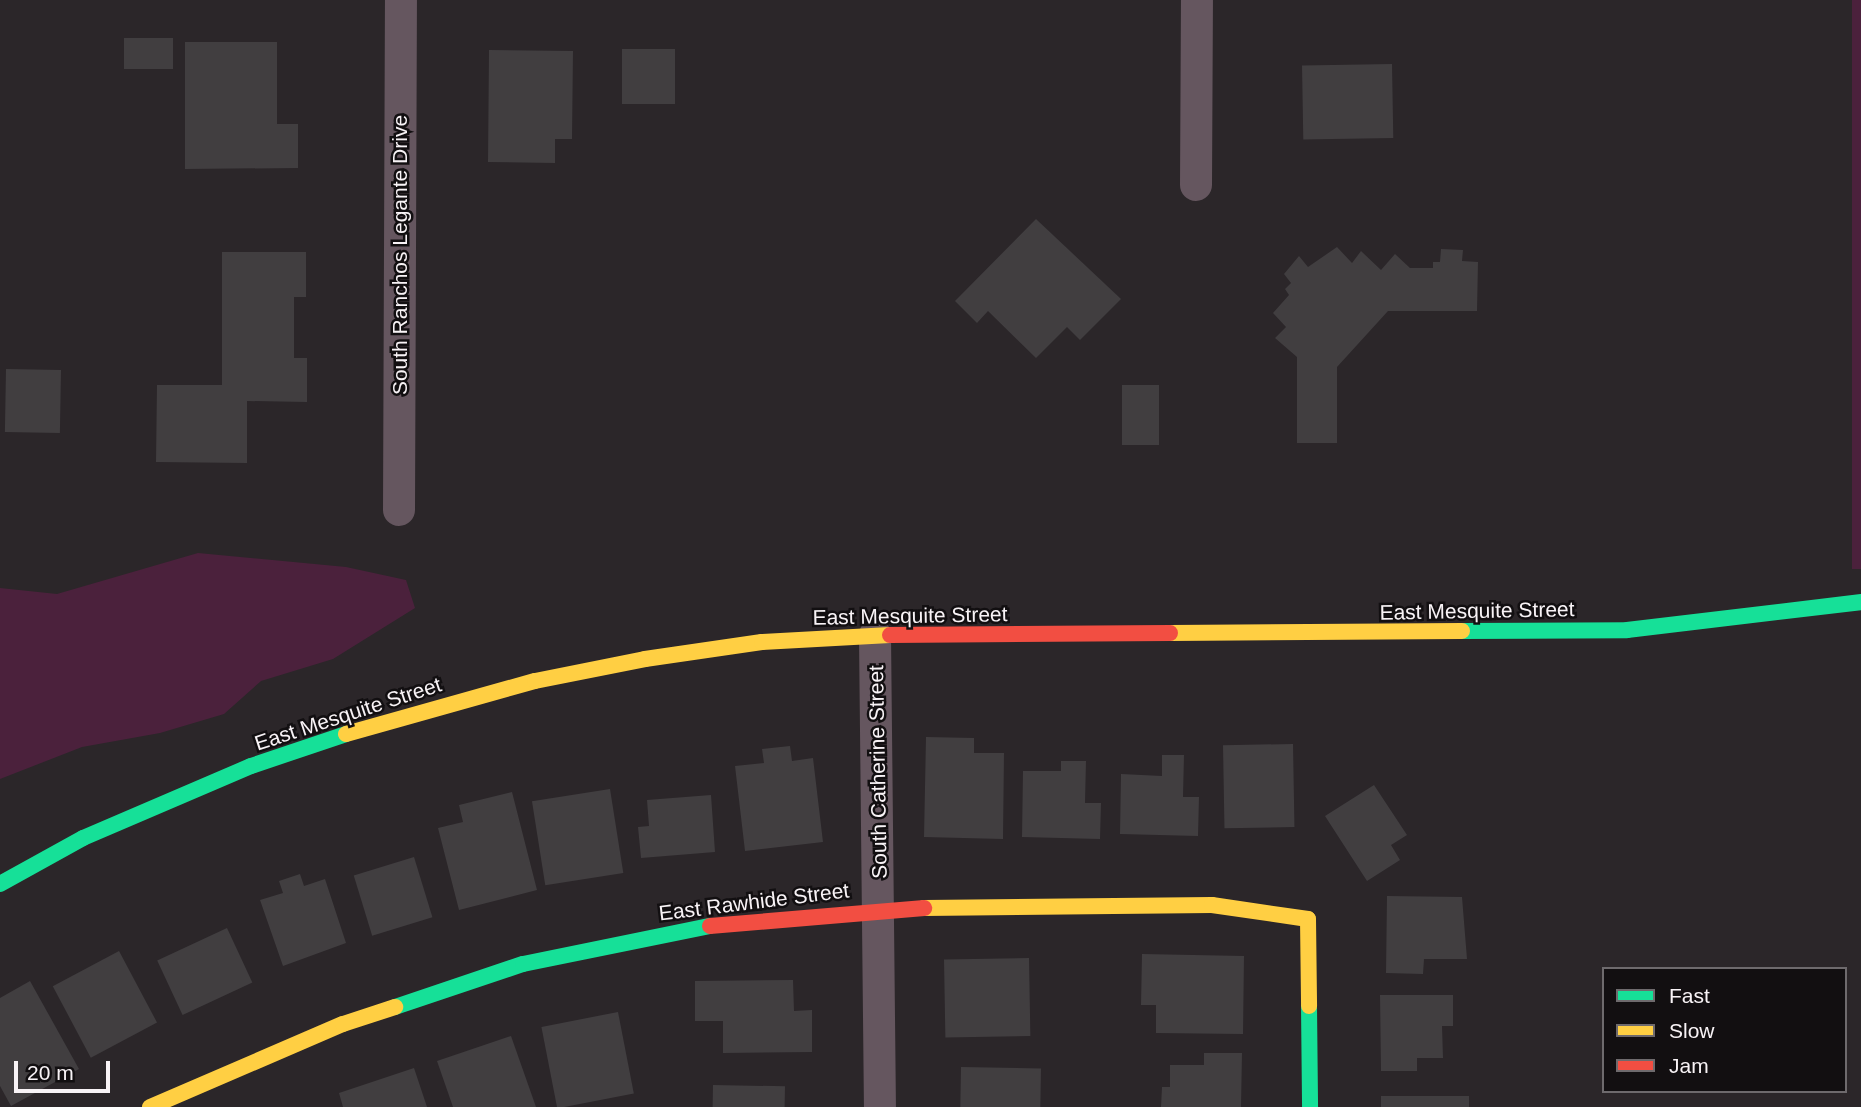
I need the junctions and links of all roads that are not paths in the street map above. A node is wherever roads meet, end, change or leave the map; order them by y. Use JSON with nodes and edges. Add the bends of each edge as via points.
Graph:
{"nodes":[{"id":1,"x":401,"y":0,"type":"edge"},
{"id":2,"x":1197,"y":0,"type":"edge"},
{"id":3,"x":1196,"y":185,"type":"dead end"},
{"id":4,"x":399,"y":510,"type":"dead end"},
{"id":5,"x":1861,"y":602,"type":"edge"},
{"id":6,"x":875,"y":635,"type":"junction"},
{"id":7,"x":0,"y":884,"type":"edge"},
{"id":8,"x":881,"y":909,"type":"junction"},
{"id":9,"x":166,"y":1103,"type":"edge"},
{"id":10,"x":880,"y":1107,"type":"edge"},
{"id":11,"x":1310,"y":1107,"type":"edge"}],
"edges":[{"from":1,"to":4,"type":"street","name":"South Ranchos Legante Drive"},
{"from":2,"to":3,"type":"street"},
{"from":5,"to":6,"type":"street","name":"East Mesquite Street","via":[[1721,622],[1600,631]]},
{"from":6,"to":7,"type":"street","name":"East Mesquite Street","via":[[762,642],[645,659],[535,681],[387,720],[251,766],[135,815]]},
{"from":6,"to":8,"type":"street","name":"South Catherine Street"},
{"from":8,"to":9,"type":"street","name":"East Rawhide Street","via":[[685,928],[523,964],[343,1024]]},
{"from":8,"to":10,"type":"street","name":"South Catherine Street"},
{"from":8,"to":11,"type":"street","name":"East Rawhide Street","via":[[1212,905],[1308,919]]}]}
